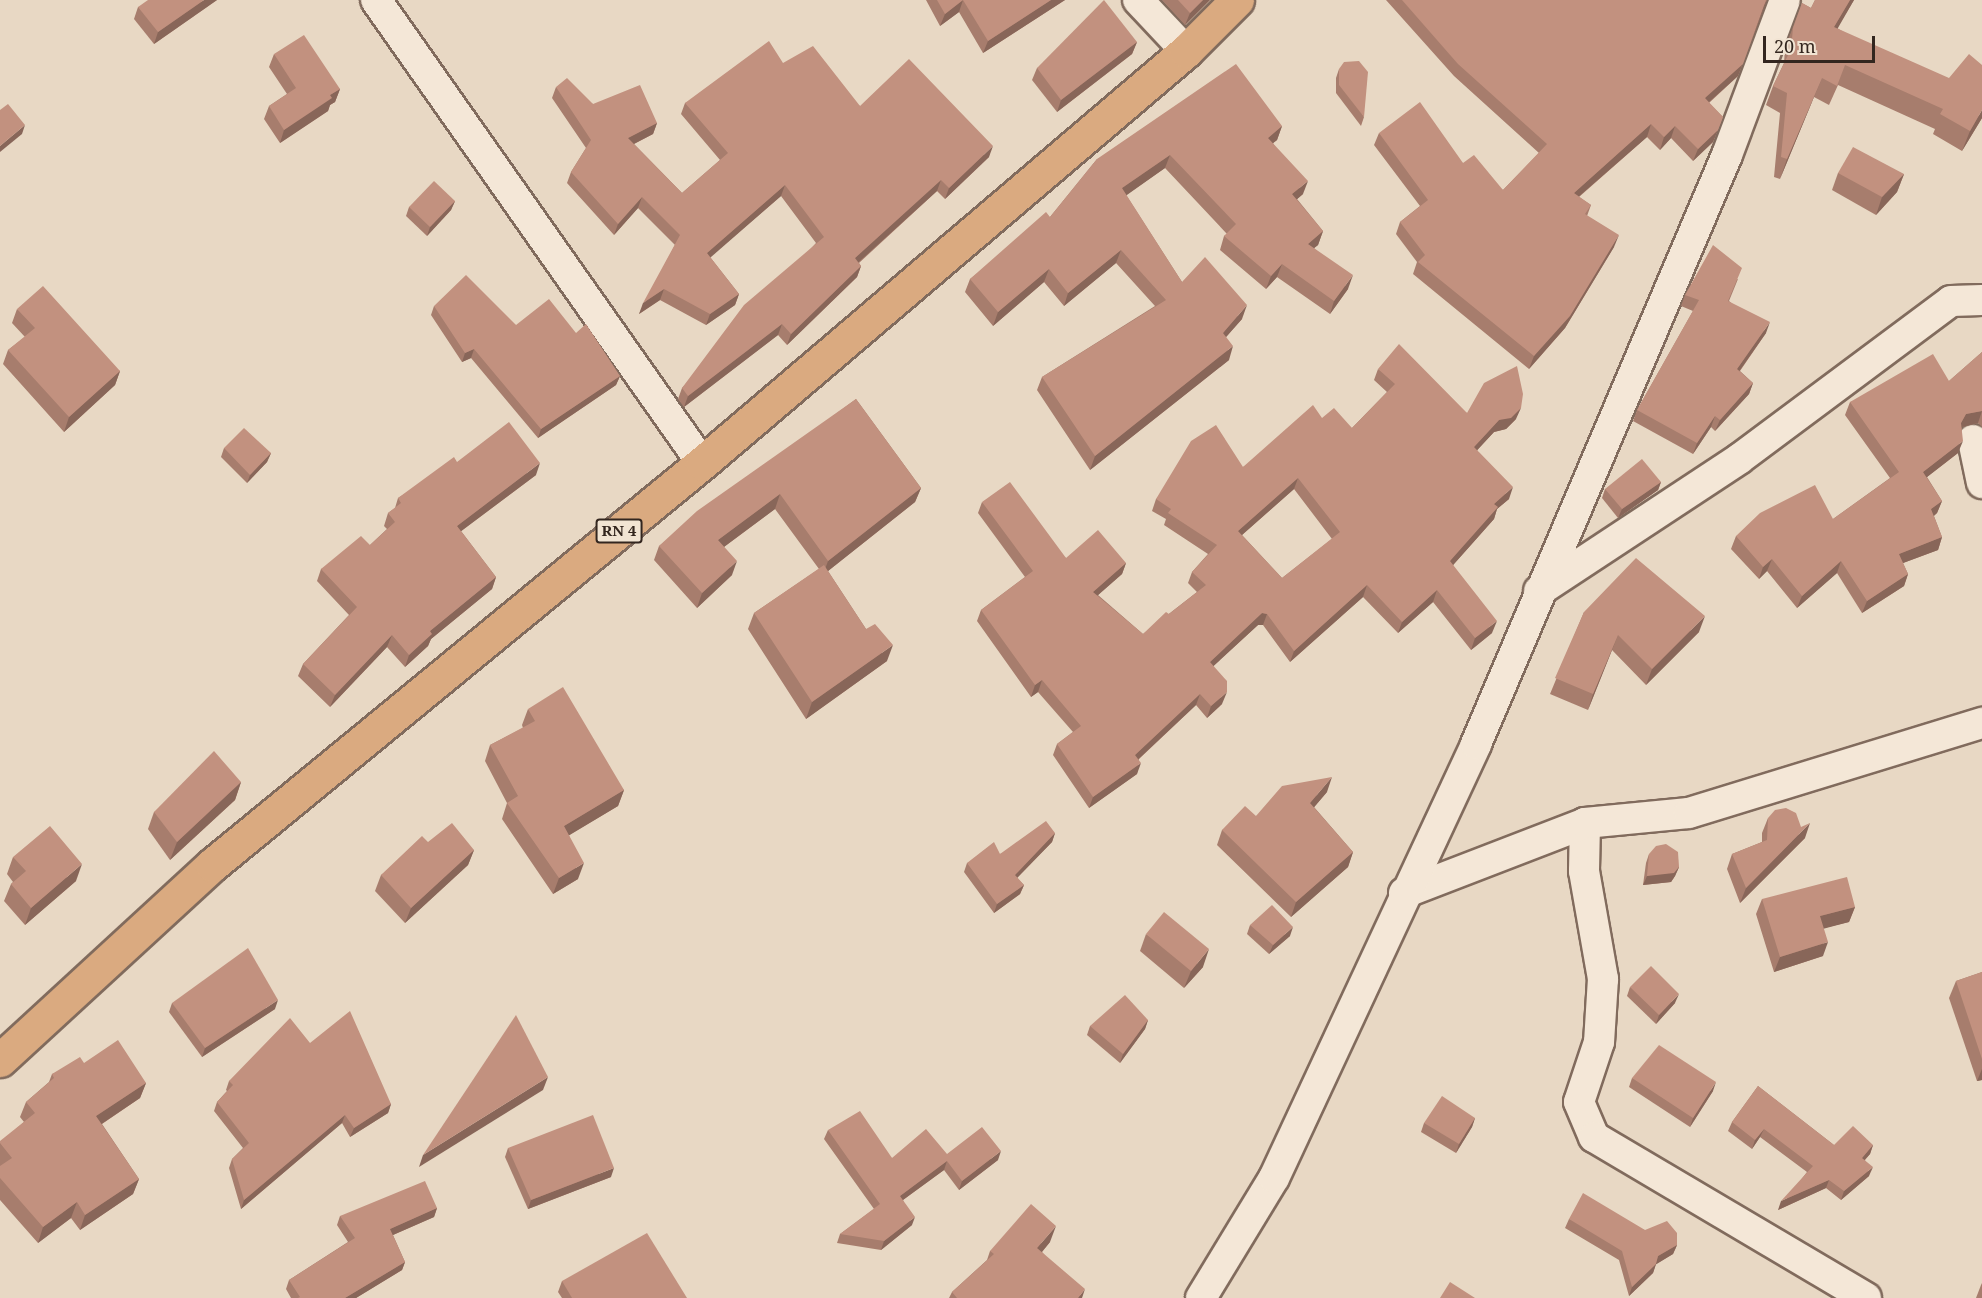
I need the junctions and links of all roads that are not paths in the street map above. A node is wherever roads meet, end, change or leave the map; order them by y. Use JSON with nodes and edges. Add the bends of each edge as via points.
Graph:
{"nodes":[{"id":1,"x":376,"y":0,"type":"edge"},
{"id":2,"x":1138,"y":0,"type":"edge"},
{"id":3,"x":1237,"y":0,"type":"edge"},
{"id":4,"x":1785,"y":0,"type":"edge"},
{"id":5,"x":1186,"y":51,"type":"junction"},
{"id":6,"x":1982,"y":300,"type":"edge"},
{"id":7,"x":1973,"y":440,"type":"dead end"},
{"id":8,"x":702,"y":463,"type":"junction"},
{"id":9,"x":1982,"y":483,"type":"edge"},
{"id":10,"x":1539,"y":591,"type":"junction"},
{"id":11,"x":1982,"y":723,"type":"edge"},
{"id":12,"x":1585,"y":824,"type":"junction"},
{"id":13,"x":1404,"y":893,"type":"junction"},
{"id":14,"x":0,"y":1060,"type":"edge"},
{"id":15,"x":1201,"y":1298,"type":"edge"},
{"id":16,"x":1866,"y":1298,"type":"edge"}],
"edges":[{"from":1,"to":8,"type":"street"},
{"from":2,"to":5,"type":"street"},
{"from":3,"to":5,"type":"highway","number":"RN 4"},
{"from":4,"to":10,"type":"street","via":[[1727,155]]},
{"from":5,"to":8,"type":"highway","number":"RN 4"},
{"from":6,"to":10,"type":"street","via":[[1951,301],[1739,459]]},
{"from":7,"to":9,"type":"street"},
{"from":8,"to":14,"type":"highway","number":"RN 4","via":[[212,865]]},
{"from":10,"to":13,"type":"street","via":[[1476,744]]},
{"from":11,"to":12,"type":"street","via":[[1689,813]]},
{"from":12,"to":13,"type":"street"},
{"from":12,"to":16,"type":"street","via":[[1584,871],[1603,979],[1599,1042],[1579,1102],[1594,1137]]},
{"from":13,"to":15,"type":"street","via":[[1274,1178]]}]}
